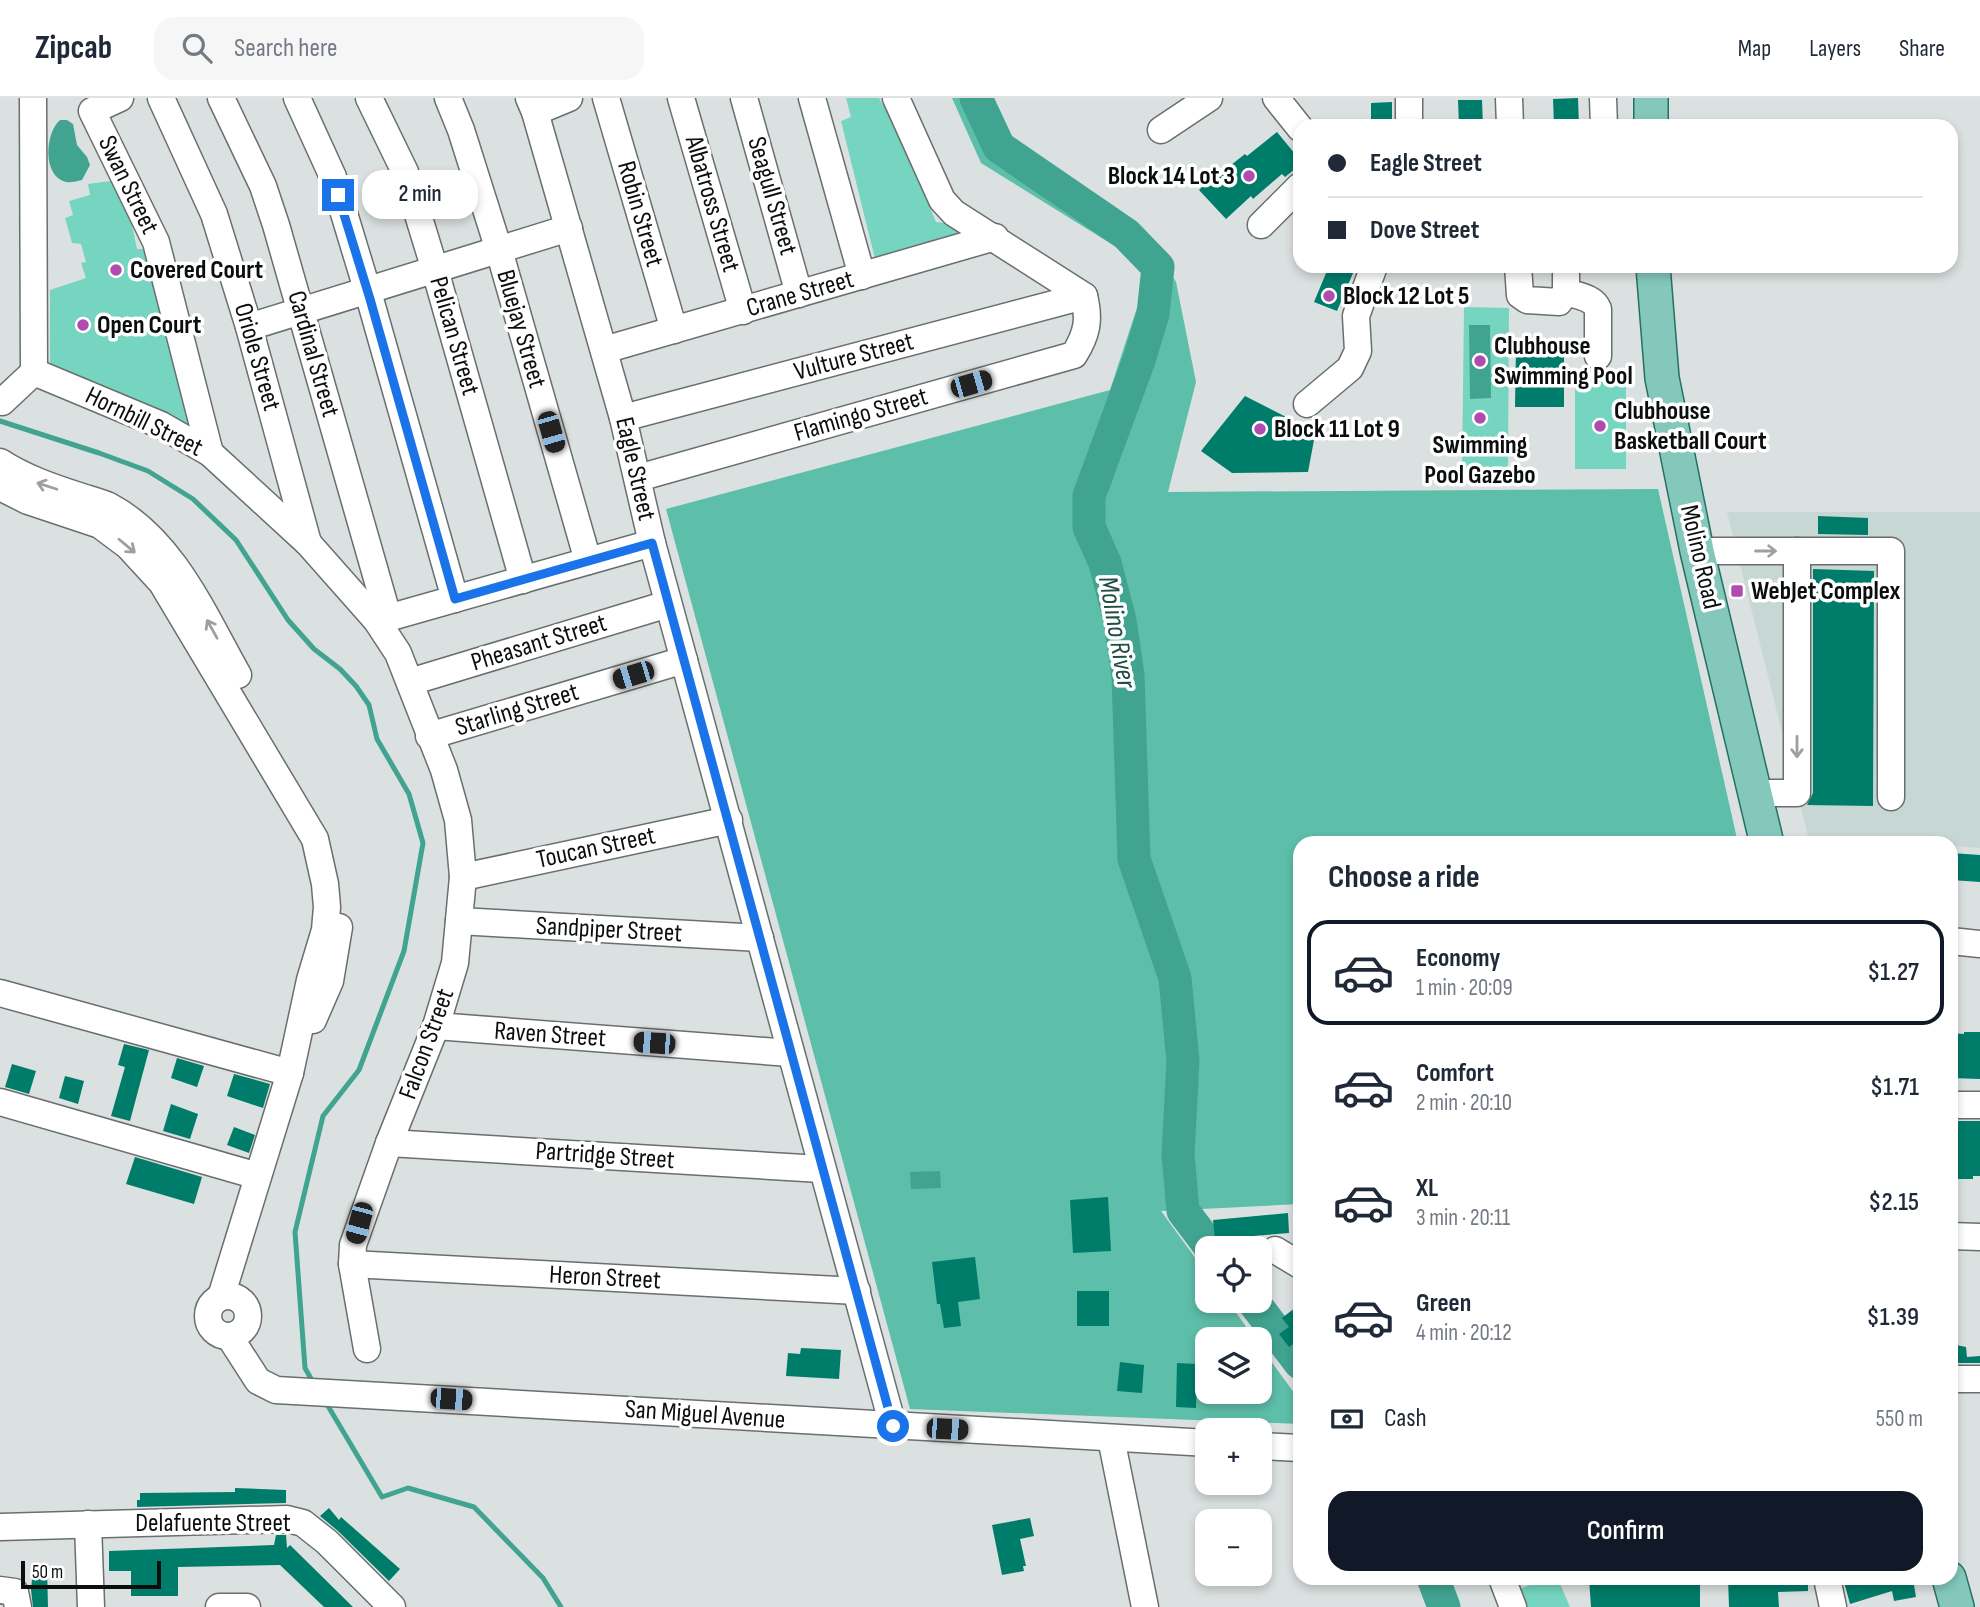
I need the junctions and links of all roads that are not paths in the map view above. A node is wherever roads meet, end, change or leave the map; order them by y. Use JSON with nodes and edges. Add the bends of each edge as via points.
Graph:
{"nodes":[{"id":1,"x":33,"y":98,"type":"edge"},
{"id":2,"x":120,"y":98,"type":"edge"},
{"id":3,"x":161,"y":98,"type":"edge"},
{"id":4,"x":221,"y":98,"type":"edge"},
{"id":5,"x":297,"y":98,"type":"edge"},
{"id":6,"x":369,"y":98,"type":"edge"},
{"id":7,"x":448,"y":98,"type":"edge"},
{"id":8,"x":569,"y":98,"type":"edge"},
{"id":9,"x":607,"y":98,"type":"edge"},
{"id":10,"x":681,"y":98,"type":"edge"},
{"id":11,"x":744,"y":98,"type":"edge"},
{"id":12,"x":813,"y":98,"type":"edge"},
{"id":13,"x":896,"y":98,"type":"edge"},
{"id":14,"x":1209,"y":98,"type":"edge"},
{"id":15,"x":1276,"y":98,"type":"edge"},
{"id":16,"x":1409,"y":98,"type":"edge"},
{"id":17,"x":1509,"y":98,"type":"edge"},
{"id":18,"x":1603,"y":98,"type":"edge"},
{"id":19,"x":1651,"y":98,"type":"edge"},
{"id":20,"x":532,"y":105,"type":"edge"},
{"id":21,"x":1293,"y":119,"type":"edge"},
{"id":22,"x":1409,"y":119,"type":"edge"},
{"id":23,"x":1510,"y":119,"type":"edge"},
{"id":24,"x":1604,"y":119,"type":"edge"},
{"id":25,"x":1651,"y":119,"type":"edge"},
{"id":26,"x":1161,"y":130,"type":"dead end"},
{"id":27,"x":1293,"y":193,"type":"edge"},
{"id":28,"x":1261,"y":225,"type":"dead end"},
{"id":29,"x":569,"y":228,"type":"junction"},
{"id":30,"x":995,"y":237,"type":"junction"},
{"id":31,"x":499,"y":250,"type":"junction"},
{"id":32,"x":435,"y":270,"type":"junction"},
{"id":33,"x":1371,"y":273,"type":"edge"},
{"id":34,"x":1518,"y":273,"type":"edge"},
{"id":35,"x":1654,"y":273,"type":"edge"},
{"id":36,"x":862,"y":276,"type":"junction"},
{"id":37,"x":1566,"y":279,"type":"edge"},
{"id":38,"x":367,"y":290,"type":"junction"},
{"id":39,"x":799,"y":294,"type":"junction"},
{"id":40,"x":1084,"y":296,"type":"junction"},
{"id":41,"x":743,"y":311,"type":"junction"},
{"id":42,"x":301,"y":312,"type":"junction"},
{"id":43,"x":249,"y":327,"type":"junction"},
{"id":44,"x":674,"y":330,"type":"junction"},
{"id":45,"x":604,"y":350,"type":"junction"},
{"id":46,"x":1598,"y":356,"type":"dead end"},
{"id":47,"x":34,"y":372,"type":"junction"},
{"id":48,"x":2,"y":402,"type":"edge"},
{"id":49,"x":1307,"y":404,"type":"dead end"},
{"id":50,"x":623,"y":418,"type":"junction"},
{"id":51,"x":210,"y":453,"type":"junction"},
{"id":52,"x":0,"y":462,"type":"edge"},
{"id":53,"x":638,"y":478,"type":"junction"},
{"id":54,"x":0,"y":487,"type":"edge"},
{"id":55,"x":308,"y":543,"type":"junction"},
{"id":56,"x":652,"y":543,"type":"junction"},
{"id":57,"x":1698,"y":551,"type":"junction"},
{"id":58,"x":1797,"y":551,"type":"junction"},
{"id":59,"x":588,"y":561,"type":"junction"},
{"id":60,"x":523,"y":580,"type":"junction"},
{"id":61,"x":455,"y":599,"type":"junction"},
{"id":62,"x":668,"y":604,"type":"junction"},
{"id":63,"x":383,"y":619,"type":"junction"},
{"id":64,"x":684,"y":660,"type":"junction"},
{"id":65,"x":410,"y":682,"type":"junction"},
{"id":66,"x":429,"y":736,"type":"junction"},
{"id":67,"x":1755,"y":793,"type":"junction"},
{"id":68,"x":1891,"y":797,"type":"dead end"},
{"id":69,"x":729,"y":820,"type":"junction"},
{"id":70,"x":1765,"y":836,"type":"edge"},
{"id":71,"x":463,"y":877,"type":"junction"},
{"id":72,"x":458,"y":921,"type":"junction"},
{"id":73,"x":760,"y":939,"type":"junction"},
{"id":74,"x":1958,"y":942,"type":"edge"},
{"id":75,"x":1980,"y":944,"type":"edge"},
{"id":76,"x":0,"y":993,"type":"edge"},
{"id":77,"x":436,"y":1026,"type":"junction"},
{"id":78,"x":790,"y":1053,"type":"junction"},
{"id":79,"x":290,"y":1073,"type":"junction"},
{"id":80,"x":0,"y":1102,"type":"edge"},
{"id":81,"x":1958,"y":1105,"type":"edge"},
{"id":82,"x":1980,"y":1105,"type":"edge"},
{"id":83,"x":389,"y":1143,"type":"junction"},
{"id":84,"x":821,"y":1169,"type":"junction"},
{"id":85,"x":258,"y":1176,"type":"junction"},
{"id":86,"x":1958,"y":1236,"type":"edge"},
{"id":87,"x":1980,"y":1237,"type":"edge"},
{"id":88,"x":1275,"y":1250,"type":"dead end"},
{"id":89,"x":1293,"y":1261,"type":"edge"},
{"id":90,"x":352,"y":1264,"type":"junction"},
{"id":91,"x":857,"y":1291,"type":"junction"},
{"id":92,"x":367,"y":1349,"type":"dead end"},
{"id":93,"x":1958,"y":1379,"type":"edge"},
{"id":94,"x":1980,"y":1379,"type":"edge"},
{"id":95,"x":891,"y":1418,"type":"junction"},
{"id":96,"x":1111,"y":1438,"type":"junction"},
{"id":97,"x":1195,"y":1442,"type":"edge"},
{"id":98,"x":1272,"y":1447,"type":"edge"},
{"id":99,"x":1293,"y":1448,"type":"edge"},
{"id":100,"x":88,"y":1524,"type":"junction"},
{"id":101,"x":0,"y":1527,"type":"edge"},
{"id":102,"x":1505,"y":1585,"type":"edge"},
{"id":103,"x":1828,"y":1585,"type":"edge"},
{"id":104,"x":1951,"y":1585,"type":"edge"},
{"id":105,"x":0,"y":1590,"type":"edge"},
{"id":106,"x":18,"y":1607,"type":"edge"},
{"id":107,"x":91,"y":1607,"type":"edge"},
{"id":108,"x":219,"y":1607,"type":"edge"},
{"id":109,"x":247,"y":1607,"type":"edge"},
{"id":110,"x":392,"y":1607,"type":"edge"},
{"id":111,"x":1145,"y":1607,"type":"edge"},
{"id":112,"x":1513,"y":1607,"type":"edge"},
{"id":113,"x":1833,"y":1607,"type":"edge"},
{"id":114,"x":1957,"y":1607,"type":"edge"}],
"edges":[{"from":1,"to":47,"type":"street"},
{"from":2,"to":51,"type":"street","name":"Swan Street","via":[[92,111],[156,242]]},
{"from":3,"to":43,"type":"street","name":"Oriole Street","via":[[214,214]]},
{"from":4,"to":42,"type":"street","name":"Cardinal Street","via":[[263,186]]},
{"from":5,"to":38,"type":"street","via":[[332,177]]},
{"from":6,"to":32,"type":"street","name":"Pelican Street","via":[[405,172]]},
{"from":7,"to":31,"type":"street","name":"Bluejay Street"},
{"from":8,"to":20,"type":"street"},
{"from":9,"to":44,"type":"street","name":"Robin Street"},
{"from":10,"to":41,"type":"street","name":"Albatross Street"},
{"from":11,"to":39,"type":"street","name":"Seagull Street"},
{"from":12,"to":36,"type":"street"},
{"from":13,"to":30,"type":"street","via":[[942,200],[954,213]]},
{"from":14,"to":26,"type":"street"},
{"from":15,"to":21,"type":"street"},
{"from":16,"to":22,"type":"street"},
{"from":17,"to":23,"type":"street"},
{"from":18,"to":24,"type":"street"},
{"from":19,"to":25,"type":"main road"},
{"from":20,"to":29,"type":"street","name":"Eagle Street"},
{"from":27,"to":28,"type":"street"},
{"from":29,"to":31,"type":"street"},
{"from":29,"to":45,"type":"street","name":"Eagle Street"},
{"from":30,"to":36,"type":"street","name":"Crane Street"},
{"from":30,"to":40,"type":"street"},
{"from":31,"to":32,"type":"street"},
{"from":31,"to":59,"type":"street","name":"Bluejay Street"},
{"from":32,"to":38,"type":"street"},
{"from":32,"to":60,"type":"street","name":"Pelican Street"},
{"from":33,"to":49,"type":"street","via":[[1356,316],[1358,351],[1350,368]]},
{"from":34,"to":37,"type":"street","via":[[1520,295],[1527,300],[1559,302]]},
{"from":35,"to":57,"type":"main road","name":"Molino Road","via":[[1662,378]]},
{"from":36,"to":39,"type":"street","name":"Crane Street"},
{"from":37,"to":46,"type":"street","via":[[1596,304]]},
{"from":38,"to":42,"type":"street"},
{"from":38,"to":61,"type":"street"},
{"from":39,"to":41,"type":"street","name":"Crane Street"},
{"from":40,"to":50,"type":"street","name":"Vulture Street"},
{"from":40,"to":53,"type":"street","name":"Flamingo Street","via":[[1089,314],[1074,355]]},
{"from":41,"to":44,"type":"street","name":"Crane Street"},
{"from":42,"to":43,"type":"street"},
{"from":42,"to":63,"type":"street","name":"Cardinal Street"},
{"from":43,"to":55,"type":"street","name":"Oriole Street"},
{"from":44,"to":45,"type":"street","name":"Crane Street"},
{"from":45,"to":50,"type":"street","name":"Eagle Street"},
{"from":47,"to":48,"type":"street"},
{"from":47,"to":51,"type":"street","name":"Hornbill Street","via":[[161,425]]},
{"from":50,"to":53,"type":"street","name":"Eagle Street"},
{"from":51,"to":55,"type":"street","name":"Hornbill Street"},
{"from":79,"to":52,"type":"street","one_way":true,"via":[[330,981],[340,928],[336,864],[325,830],[194,597],[163,551],[145,531],[109,506],[33,481]]},
{"from":53,"to":56,"type":"street","name":"Eagle Street"},
{"from":54,"to":79,"type":"street","one_way":true,"via":[[100,526],[145,563],[315,839],[325,884],[325,930]]},
{"from":55,"to":63,"type":"street","name":"Hornbill Street"},
{"from":56,"to":59,"type":"street"},
{"from":56,"to":62,"type":"street","name":"Eagle Street"},
{"from":57,"to":58,"type":"street","one_way":true},
{"from":57,"to":67,"type":"main road","name":"Molino Road"},
{"from":58,"to":67,"type":"street","one_way":true,"via":[[1797,793]]},
{"from":58,"to":68,"type":"street","via":[[1891,551]]},
{"from":59,"to":60,"type":"street"},
{"from":60,"to":61,"type":"street"},
{"from":61,"to":63,"type":"street"},
{"from":62,"to":64,"type":"street","name":"Eagle Street"},
{"from":62,"to":65,"type":"street","name":"Pheasant Street"},
{"from":63,"to":65,"type":"street","name":"Hornbill Street"},
{"from":64,"to":66,"type":"street","name":"Starling Street"},
{"from":64,"to":69,"type":"street","name":"Eagle Street"},
{"from":65,"to":66,"type":"street","name":"Hornbill Street"},
{"from":66,"to":71,"type":"street","name":"Falcon Street","via":[[458,820]]},
{"from":67,"to":70,"type":"main road","name":"Molino Road"},
{"from":69,"to":71,"type":"street","name":"Toucan Street"},
{"from":69,"to":73,"type":"street","name":"Eagle Street"},
{"from":71,"to":72,"type":"street","name":"Falcon Street"},
{"from":72,"to":73,"type":"street","name":"Sandpiper Street"},
{"from":72,"to":77,"type":"street","name":"Falcon Street","via":[[455,963]]},
{"from":73,"to":78,"type":"street","name":"Eagle Street"},
{"from":74,"to":75,"type":"street"},
{"from":76,"to":79,"type":"street"},
{"from":77,"to":78,"type":"street","name":"Raven Street"},
{"from":77,"to":83,"type":"street","name":"Falcon Street"},
{"from":78,"to":84,"type":"street","name":"Eagle Street"},
{"from":79,"to":85,"type":"street"},
{"from":80,"to":85,"type":"street"},
{"from":81,"to":82,"type":"street"},
{"from":83,"to":84,"type":"street","name":"Partridge Street"},
{"from":83,"to":90,"type":"street","name":"Falcon Street","via":[[359,1223]]},
{"from":84,"to":91,"type":"street","name":"Eagle Street"},
{"from":85,"to":95,"type":"street","name":"San Miguel Avenue","via":[[231,1299],[248,1312],[246,1326],[229,1336],[258,1381],[276,1390]]},
{"from":86,"to":87,"type":"street"},
{"from":88,"to":89,"type":"street"},
{"from":90,"to":91,"type":"street","name":"Heron Street"},
{"from":90,"to":92,"type":"street","name":"Falcon Street"},
{"from":91,"to":95,"type":"street","name":"Eagle Street"},
{"from":93,"to":94,"type":"street"},
{"from":95,"to":96,"type":"street","name":"San Miguel Avenue"},
{"from":96,"to":97,"type":"street","name":"San Miguel Avenue"},
{"from":96,"to":111,"type":"street"},
{"from":98,"to":99,"type":"street"},
{"from":100,"to":101,"type":"street","name":"Delafuente Street"},
{"from":100,"to":107,"type":"street"},
{"from":100,"to":110,"type":"street","name":"Delafuente Street","via":[[269,1518],[303,1523]]},
{"from":102,"to":112,"type":"street"},
{"from":103,"to":113,"type":"street"},
{"from":104,"to":114,"type":"main road"},
{"from":105,"to":106,"type":"street","via":[[15,1592]]},
{"from":108,"to":109,"type":"street"}]}
